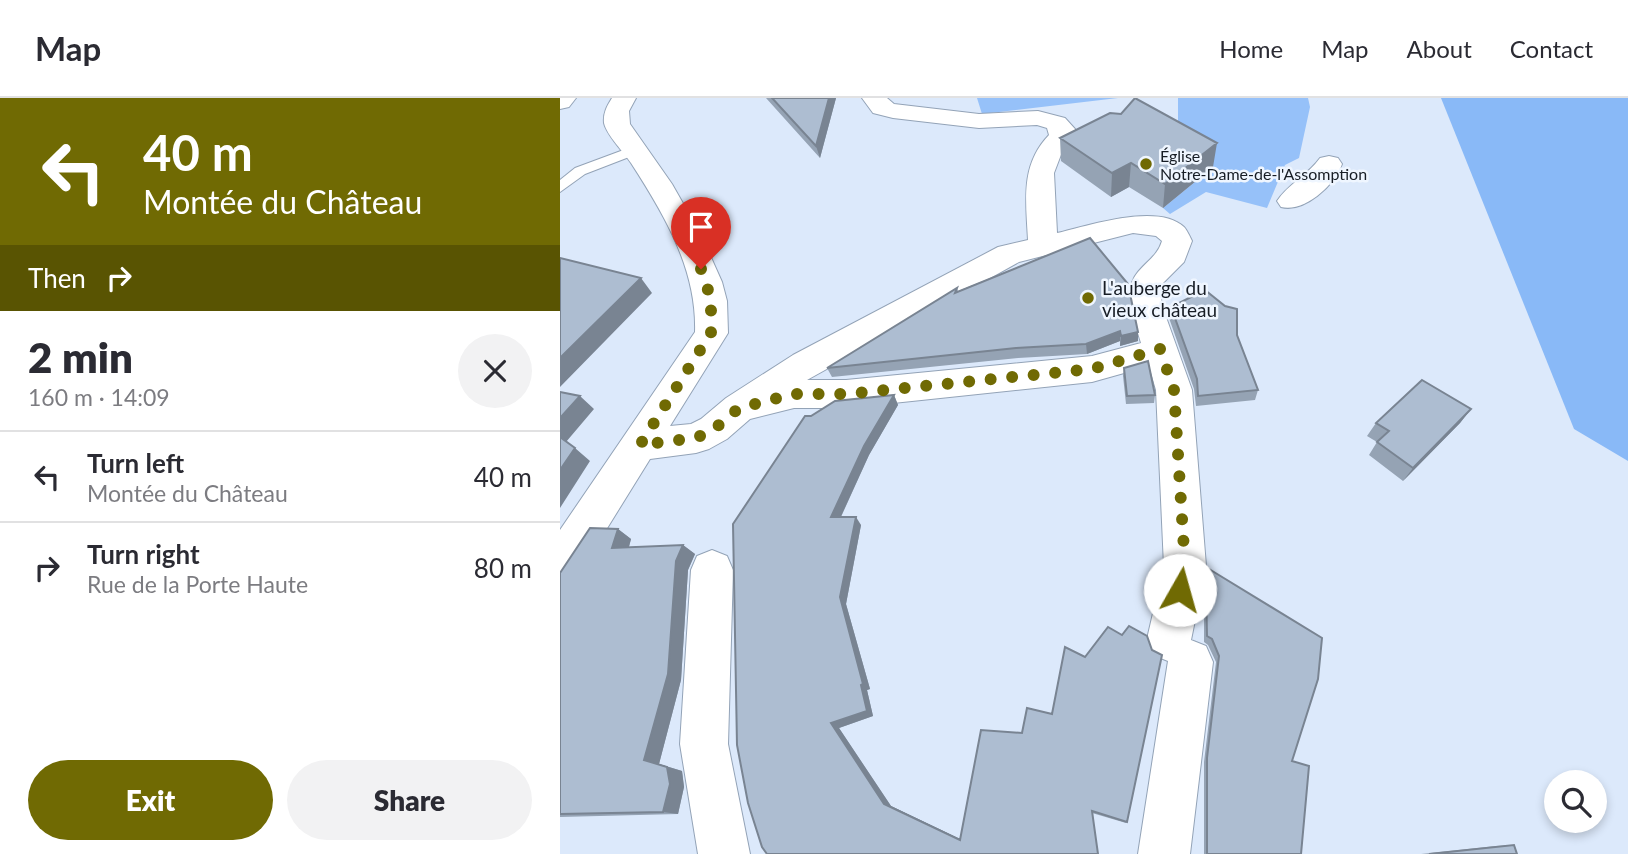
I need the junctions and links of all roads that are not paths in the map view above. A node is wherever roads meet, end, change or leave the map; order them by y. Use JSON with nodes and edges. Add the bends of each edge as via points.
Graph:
{"nodes":[{"id":1,"x":624,"y":98,"type":"edge"},
{"id":2,"x":874,"y":98,"type":"edge"},
{"id":3,"x":637,"y":149,"type":"junction"},
{"id":4,"x":1329,"y":164,"type":"dead end"},
{"id":5,"x":560,"y":187,"type":"edge"},
{"id":6,"x":1291,"y":201,"type":"dead end"},
{"id":7,"x":1043,"y":244,"type":"junction"},
{"id":8,"x":1160,"y":349,"type":"junction"},
{"id":9,"x":739,"y":408,"type":"junction"},
{"id":10,"x":640,"y":445,"type":"junction"},
{"id":11,"x":560,"y":566,"type":"edge"},
{"id":12,"x":712,"y":570,"type":"dead end"},
{"id":13,"x":724,"y":854,"type":"edge"},
{"id":14,"x":1164,"y":854,"type":"edge"}],
"edges":[{"from":1,"to":3,"type":"street","via":[[617,111],[617,125]]},
{"from":2,"to":7,"type":"street","via":[[893,111],[979,121],[1038,118],[1056,123],[1062,137],[1041,163],[1039,176]]},
{"from":3,"to":5,"type":"lane","via":[[580,171]]},
{"from":3,"to":10,"type":"street","via":[[701,269],[711,299],[711,333]]},
{"from":4,"to":6,"type":"street","via":[[1326,172]]},
{"from":7,"to":8,"type":"street","via":[[1133,223],[1173,233],[1177,241],[1173,255],[1148,281],[1144,303]]},
{"from":7,"to":9,"type":"street","via":[[997,261],[805,364]]},
{"from":8,"to":9,"type":"street","via":[[1092,369],[846,394],[794,394]]},
{"from":8,"to":14,"type":"street","via":[[1174,390],[1185,566]]},
{"from":9,"to":10,"type":"street","via":[[696,438]]},
{"from":10,"to":11,"type":"street"},
{"from":12,"to":13,"type":"street","via":[[704,744]]}]}
